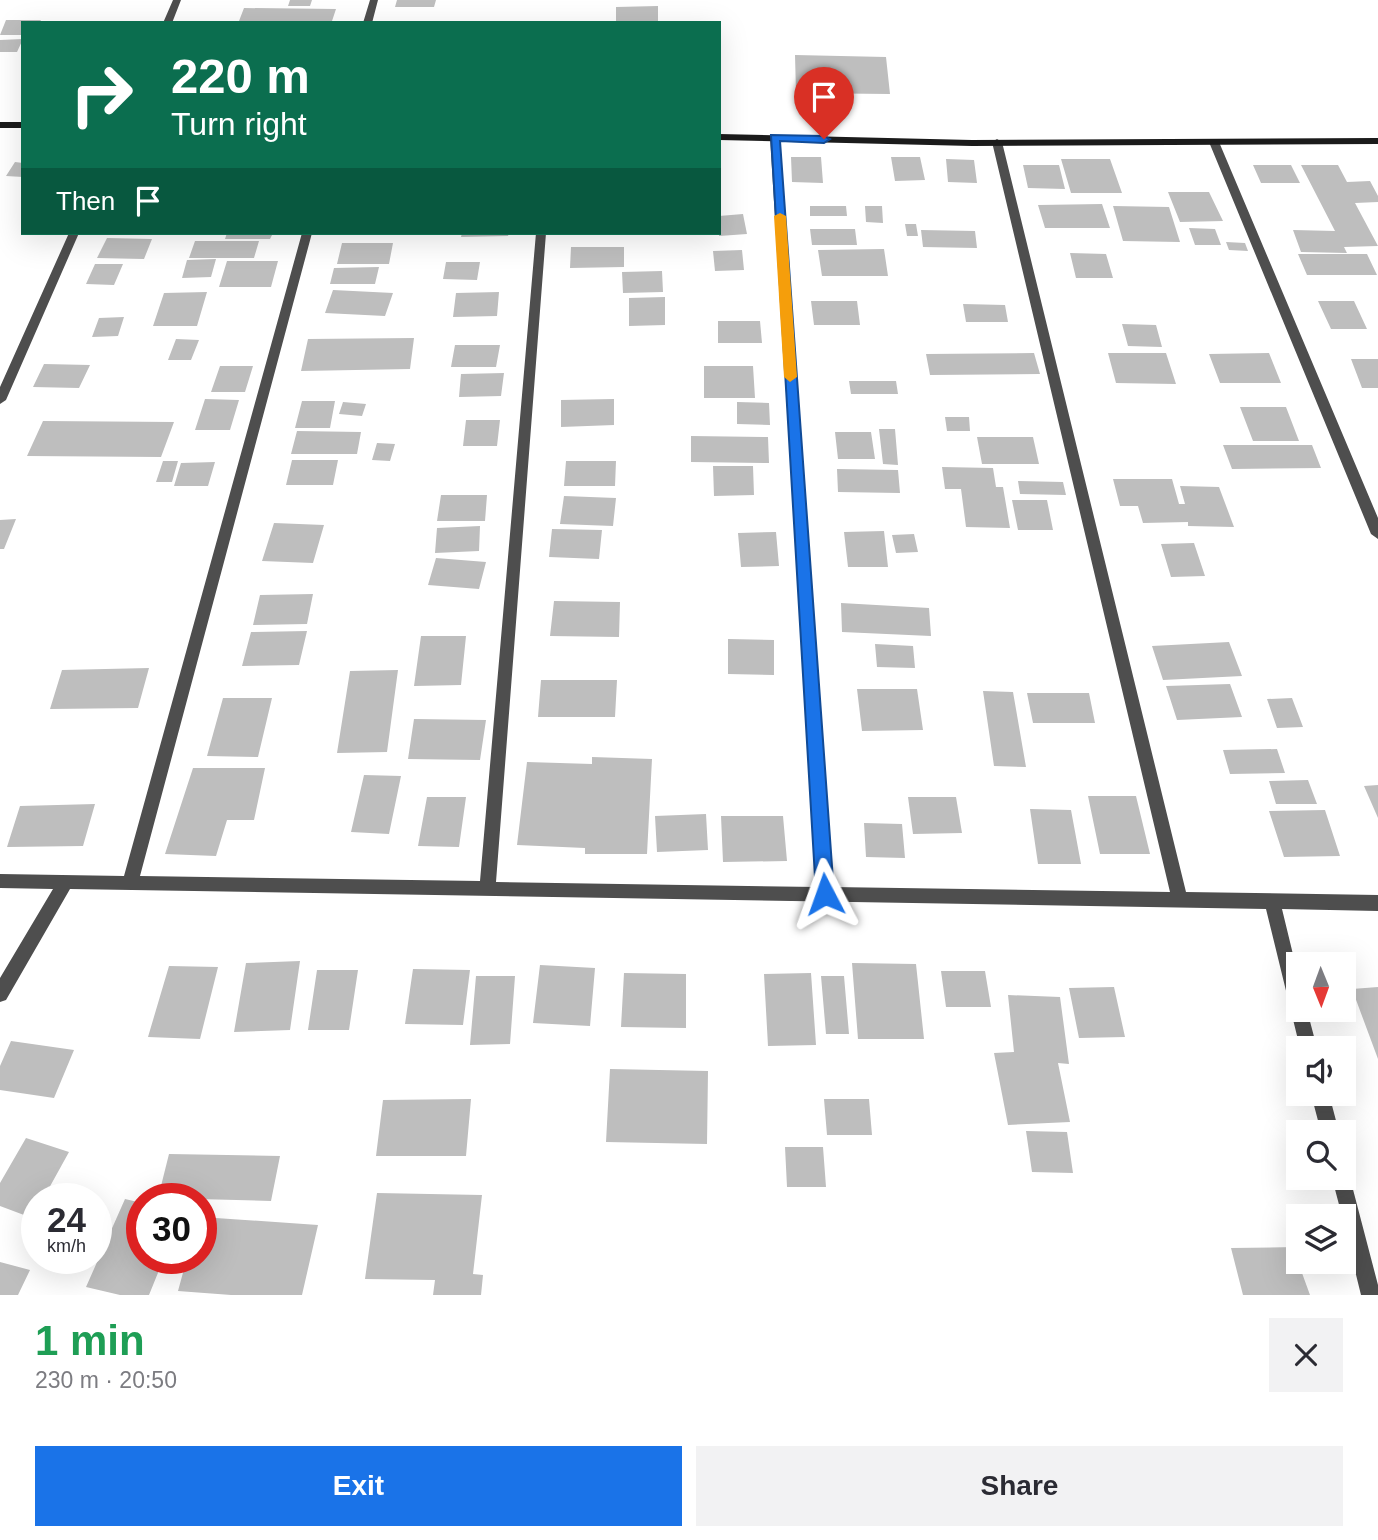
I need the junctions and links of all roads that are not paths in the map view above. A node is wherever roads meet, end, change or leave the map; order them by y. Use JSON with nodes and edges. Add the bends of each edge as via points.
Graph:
{"nodes":[{"id":1,"x":177,"y":0,"type":"edge"},
{"id":2,"x":374,"y":0,"type":"edge"},
{"id":3,"x":168,"y":21,"type":"edge"},
{"id":4,"x":368,"y":21,"type":"edge"},
{"id":5,"x":0,"y":125,"type":"edge"},
{"id":6,"x":21,"y":125,"type":"edge"},
{"id":7,"x":721,"y":137,"type":"edge"},
{"id":8,"x":775,"y":138,"type":"junction"},
{"id":9,"x":1378,"y":141,"type":"edge"},
{"id":10,"x":997,"y":142,"type":"junction"},
{"id":11,"x":1214,"y":142,"type":"junction"},
{"id":12,"x":73,"y":235,"type":"edge"},
{"id":13,"x":306,"y":235,"type":"edge"},
{"id":14,"x":541,"y":235,"type":"edge"},
{"id":15,"x":0,"y":400,"type":"edge"},
{"id":16,"x":1378,"y":534,"type":"edge"},
{"id":17,"x":0,"y":881,"type":"edge"},
{"id":18,"x":66,"y":882,"type":"junction"},
{"id":19,"x":130,"y":883,"type":"junction"},
{"id":20,"x":487,"y":889,"type":"junction"},
{"id":21,"x":825,"y":894,"type":"junction"},
{"id":22,"x":1180,"y":900,"type":"junction"},
{"id":23,"x":1272,"y":901,"type":"junction"},
{"id":24,"x":1378,"y":903,"type":"edge"},
{"id":25,"x":1286,"y":956,"type":"edge"},
{"id":26,"x":0,"y":995,"type":"edge"},
{"id":27,"x":1344,"y":1190,"type":"edge"},
{"id":28,"x":1371,"y":1295,"type":"edge"}],
"edges":[{"from":1,"to":3,"type":"street"},
{"from":2,"to":4,"type":"street"},
{"from":5,"to":6,"type":"street"},
{"from":7,"to":8,"type":"street"},
{"from":8,"to":10,"type":"street"},
{"from":8,"to":21,"type":"street"},
{"from":9,"to":11,"type":"street"},
{"from":10,"to":11,"type":"street"},
{"from":10,"to":22,"type":"street"},
{"from":11,"to":16,"type":"street"},
{"from":12,"to":15,"type":"street"},
{"from":13,"to":19,"type":"street"},
{"from":14,"to":20,"type":"street"},
{"from":17,"to":18,"type":"street"},
{"from":18,"to":19,"type":"street"},
{"from":18,"to":26,"type":"street"},
{"from":19,"to":20,"type":"street"},
{"from":20,"to":21,"type":"street"},
{"from":21,"to":22,"type":"street"},
{"from":22,"to":23,"type":"street"},
{"from":23,"to":24,"type":"street"},
{"from":23,"to":25,"type":"street"},
{"from":27,"to":28,"type":"street"}]}
